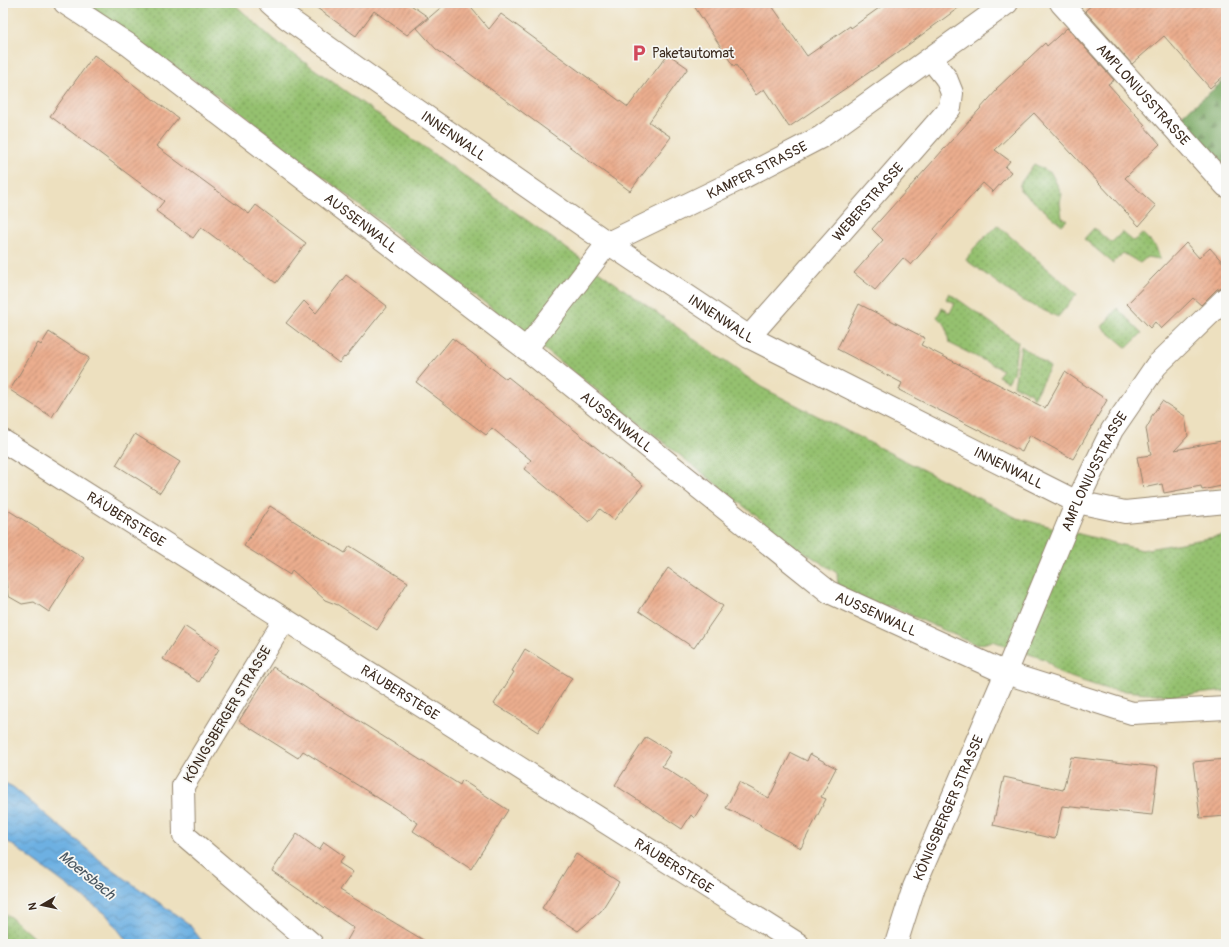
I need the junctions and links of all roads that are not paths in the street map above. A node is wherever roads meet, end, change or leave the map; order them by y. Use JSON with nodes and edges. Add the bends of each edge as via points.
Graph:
{"nodes":[{"id":1,"x":64,"y":3,"type":"edge"},
{"id":2,"x":270,"y":3,"type":"edge"},
{"id":3,"x":1008,"y":3,"type":"edge"},
{"id":4,"x":1061,"y":3,"type":"edge"},
{"id":5,"x":931,"y":59,"type":"junction"},
{"id":6,"x":1226,"y":186,"type":"edge"},
{"id":7,"x":608,"y":243,"type":"junction"},
{"id":8,"x":1226,"y":298,"type":"edge"},
{"id":9,"x":750,"y":337,"type":"junction"},
{"id":10,"x":526,"y":349,"type":"junction"},
{"id":11,"x":3,"y":441,"type":"edge"},
{"id":12,"x":1077,"y":502,"type":"junction"},
{"id":13,"x":1226,"y":502,"type":"edge"},
{"id":14,"x":284,"y":620,"type":"junction"},
{"id":15,"x":1006,"y":674,"type":"junction"},
{"id":16,"x":1226,"y":708,"type":"edge"},
{"id":17,"x":312,"y":944,"type":"edge"},
{"id":18,"x":798,"y":944,"type":"edge"},
{"id":19,"x":896,"y":944,"type":"edge"}],
"edges":[{"from":1,"to":10,"type":"street","name":"AUSSENWALL","via":[[128,45]]},
{"from":2,"to":7,"type":"street","name":"INNENWALL","via":[[378,83]]},
{"from":3,"to":5,"type":"street","name":"KAMPER STRASSE"},
{"from":4,"to":6,"type":"street","name":"AMPLONIUSSTRASSE"},
{"from":5,"to":7,"type":"street","name":"KAMPER STRASSE","via":[[821,137]]},
{"from":5,"to":9,"type":"street","name":"WEBERSTRASSE","via":[[946,78],[952,93],[950,108]]},
{"from":7,"to":9,"type":"street","name":"INNENWALL"},
{"from":7,"to":10,"type":"street","name":"KAMPER STRASSE"},
{"from":8,"to":12,"type":"street","name":"AMPLONIUSSTRASSE","via":[[1156,366],[1112,430]]},
{"from":9,"to":12,"type":"street","name":"INNENWALL"},
{"from":10,"to":15,"type":"street","name":"AUSSENWALL","via":[[829,592]]},
{"from":11,"to":14,"type":"street","name":"RÄUBERSTEGE"},
{"from":12,"to":13,"type":"street","name":"INNENWALL","via":[[1125,512]]},
{"from":12,"to":15,"type":"street","name":"AMPLONIUSSTRASSE"},
{"from":14,"to":17,"type":"street","name":"KÖNIGSBERGER STRASSE","via":[[183,786],[184,835]]},
{"from":14,"to":18,"type":"street","name":"RÄUBERSTEGE"},
{"from":15,"to":16,"type":"street","name":"AUSSENWALL","via":[[1132,713]]},
{"from":15,"to":19,"type":"street","name":"KÖNIGSBERGER STRASSE","via":[[914,887]]}]}
